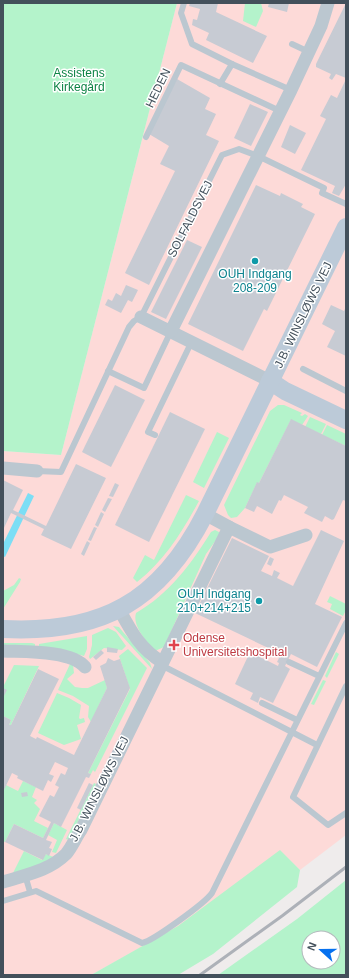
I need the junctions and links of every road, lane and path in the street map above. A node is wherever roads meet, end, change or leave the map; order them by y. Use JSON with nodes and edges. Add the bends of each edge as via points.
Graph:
{"nodes":[{"id":1,"x":184,"y":3,"type":"edge"},
{"id":2,"x":328,"y":3,"type":"edge"},
{"id":3,"x":292,"y":44,"type":"dead end"},
{"id":4,"x":309,"y":52,"type":"junction"},
{"id":5,"x":232,"y":64,"type":"junction"},
{"id":6,"x":220,"y":84,"type":"junction"},
{"id":7,"x":291,"y":90,"type":"junction"},
{"id":8,"x":280,"y":111,"type":"junction"},
{"id":9,"x":146,"y":137,"type":"dead end"},
{"id":10,"x":258,"y":156,"type":"junction"},
{"id":11,"x":346,"y":204,"type":"edge"},
{"id":12,"x":346,"y":227,"type":"edge"},
{"id":13,"x":141,"y":317,"type":"junction"},
{"id":14,"x":171,"y":331,"type":"junction"},
{"id":15,"x":192,"y":341,"type":"junction"},
{"id":16,"x":303,"y":369,"type":"dead end"},
{"id":17,"x":108,"y":371,"type":"junction"},
{"id":18,"x":270,"y":381,"type":"junction"},
{"id":19,"x":346,"y":391,"type":"edge"},
{"id":20,"x":346,"y":420,"type":"edge"},
{"id":21,"x":155,"y":435,"type":"dead end"},
{"id":22,"x":3,"y":468,"type":"edge"},
{"id":23,"x":37,"y":471,"type":"joint"},
{"id":24,"x":205,"y":514,"type":"junction"},
{"id":25,"x":228,"y":527,"type":"junction"},
{"id":26,"x":306,"y":534,"type":"dead end"},
{"id":27,"x":119,"y":609,"type":"junction"},
{"id":28,"x":346,"y":623,"type":"edge"},
{"id":29,"x":3,"y":629,"type":"edge"},
{"id":30,"x":3,"y":651,"type":"edge"},
{"id":31,"x":289,"y":662,"type":"dead end"},
{"id":32,"x":162,"y":664,"type":"junction"},
{"id":33,"x":85,"y":667,"type":"dead end"},
{"id":34,"x":320,"y":676,"type":"junction"},
{"id":35,"x":346,"y":686,"type":"edge"},
{"id":36,"x":262,"y":703,"type":"dead end"},
{"id":37,"x":297,"y":720,"type":"junction"},
{"id":38,"x":292,"y":732,"type":"junction"},
{"id":39,"x":317,"y":744,"type":"junction"},
{"id":40,"x":346,"y":813,"type":"edge"},
{"id":41,"x":25,"y":875,"type":"junction"},
{"id":42,"x":3,"y":882,"type":"edge"},
{"id":43,"x":30,"y":892,"type":"junction"},
{"id":44,"x":3,"y":901,"type":"edge"}],
"edges":[{"from":1,"to":5,"type":"lane","via":[[182,13],[192,44]]},
{"from":2,"to":4,"type":"street"},
{"from":3,"to":4,"type":"lane"},
{"from":4,"to":7,"type":"street"},
{"from":5,"to":6,"type":"lane"},
{"from":5,"to":7,"type":"lane"},
{"from":6,"to":8,"type":"lane"},
{"from":6,"to":9,"type":"lane","name":"HEDEN","via":[[181,65]]},
{"from":7,"to":8,"type":"street"},
{"from":8,"to":10,"type":"street"},
{"from":10,"to":11,"type":"lane","name":"SOLFALDSVEJ","via":[[324,188],[322,193]]},
{"from":10,"to":13,"type":"lane","name":"SOLFALDSVEJ","via":[[239,149],[222,155]]},
{"from":10,"to":14,"type":"street"},
{"from":12,"to":18,"type":"street","name":"J.B. WINSLØWS VEJ"},
{"from":13,"to":14,"type":"street","name":"J.B. WINSLØWS VEJ"},
{"from":13,"to":17,"type":"lane","via":[[129,327]]},
{"from":14,"to":15,"type":"street","name":"J.B. WINSLØWS VEJ"},
{"from":14,"to":17,"type":"lane","via":[[144,388]]},
{"from":15,"to":18,"type":"street","name":"J.B. WINSLØWS VEJ"},
{"from":15,"to":21,"type":"lane","via":[[148,432]]},
{"from":16,"to":19,"type":"lane"},
{"from":17,"to":23,"type":"lane","via":[[61,472]]},
{"from":18,"to":20,"type":"street","via":[[285,391]]},
{"from":18,"to":24,"type":"street","name":"J.B. WINSLØWS VEJ"},
{"from":22,"to":23,"type":"street"},
{"from":24,"to":25,"type":"street"},
{"from":24,"to":27,"type":"street","name":"J.B. WINSLØWS VEJ","via":[[179,559],[141,596]]},
{"from":25,"to":26,"type":"street","via":[[270,547]]},
{"from":25,"to":32,"type":"street","name":"J.B. WINSLØWS VEJ"},
{"from":27,"to":29,"type":"street","name":"J.B. WINSLØWS VEJ","via":[[88,623],[71,627],[44,630]]},
{"from":27,"to":32,"type":"street","via":[[139,644]]},
{"from":28,"to":34,"type":"lane"},
{"from":30,"to":33,"type":"street","via":[[64,656],[79,660]]},
{"from":31,"to":34,"type":"lane"},
{"from":32,"to":38,"type":"lane"},
{"from":32,"to":41,"type":"street","name":"J.B. WINSLØWS VEJ","via":[[67,853],[45,869]]},
{"from":34,"to":37,"type":"lane"},
{"from":35,"to":39,"type":"lane"},
{"from":36,"to":37,"type":"lane"},
{"from":37,"to":38,"type":"lane"},
{"from":38,"to":39,"type":"lane"},
{"from":38,"to":43,"type":"lane","via":[[210,896],[188,914],[142,943],[40,892]]},
{"from":39,"to":40,"type":"lane","via":[[293,797],[328,825]]},
{"from":41,"to":42,"type":"street","name":"J.B. WINSLØWS VEJ"},
{"from":41,"to":43,"type":"lane"},
{"from":43,"to":44,"type":"lane"}]}
